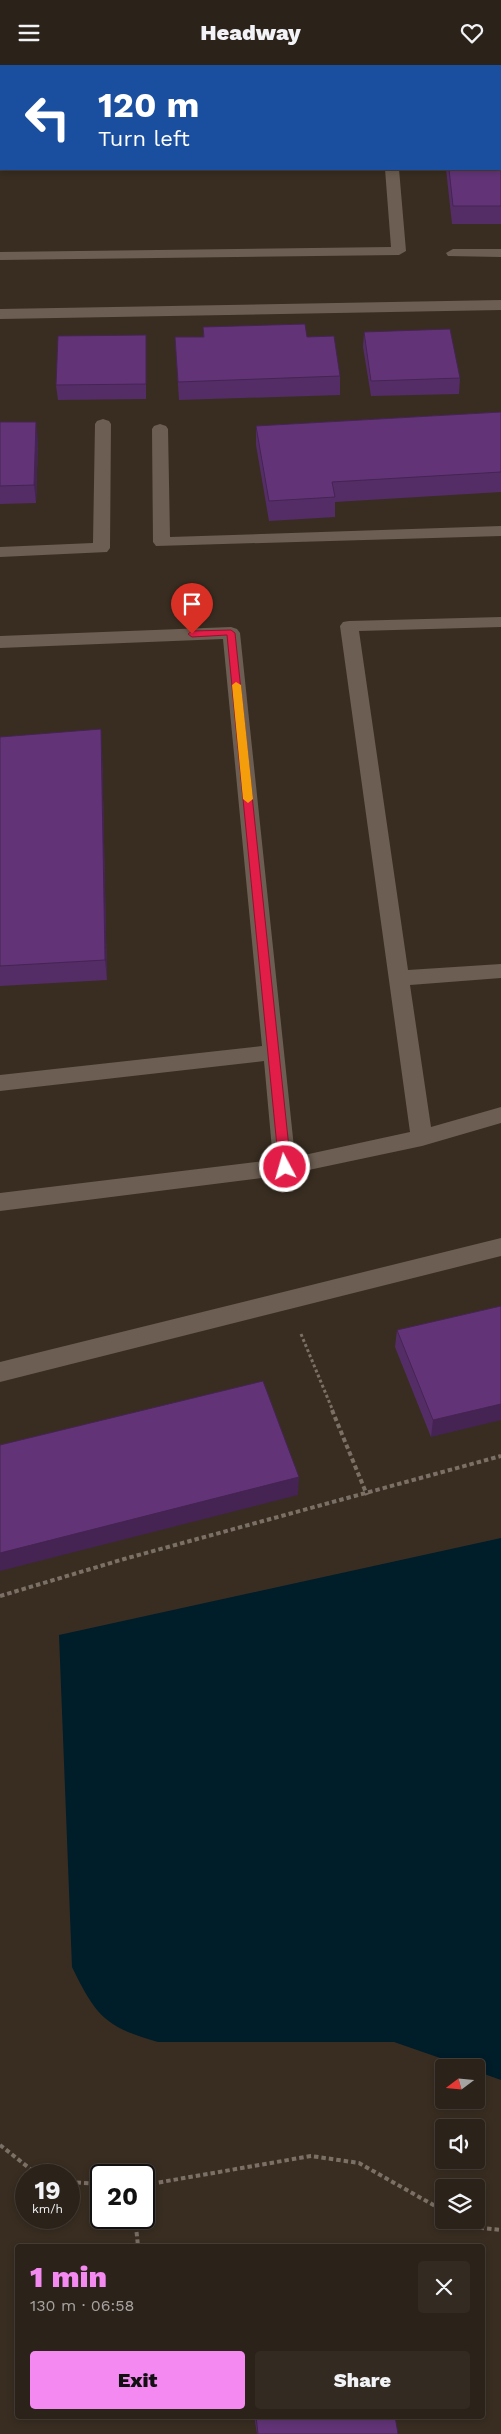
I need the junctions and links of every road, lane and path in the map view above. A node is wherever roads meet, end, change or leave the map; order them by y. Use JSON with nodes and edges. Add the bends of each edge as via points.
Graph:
{"nodes":[{"id":1,"x":392,"y":170,"type":"edge"},
{"id":2,"x":453,"y":253,"type":"dead end"},
{"id":3,"x":501,"y":253,"type":"edge"},
{"id":4,"x":0,"y":256,"type":"edge"},
{"id":5,"x":501,"y":305,"type":"edge"},
{"id":6,"x":0,"y":314,"type":"edge"},
{"id":7,"x":103,"y":424,"type":"dead end"},
{"id":8,"x":160,"y":429,"type":"dead end"},
{"id":9,"x":501,"y":531,"type":"edge"},
{"id":10,"x":0,"y":552,"type":"edge"},
{"id":11,"x":501,"y":622,"type":"edge"},
{"id":12,"x":0,"y":642,"type":"edge"},
{"id":13,"x":501,"y":971,"type":"edge"},
{"id":14,"x":399,"y":978,"type":"junction"},
{"id":15,"x":273,"y":1052,"type":"junction"},
{"id":16,"x":0,"y":1083,"type":"edge"},
{"id":17,"x":501,"y":1115,"type":"edge"},
{"id":18,"x":422,"y":1138,"type":"junction"},
{"id":19,"x":285,"y":1167,"type":"junction"},
{"id":20,"x":0,"y":1202,"type":"edge"},
{"id":21,"x":501,"y":1247,"type":"edge"},
{"id":22,"x":287,"y":1300,"type":"junction"},
{"id":23,"x":0,"y":1373,"type":"edge"},
{"id":24,"x":501,"y":1456,"type":"edge"},
{"id":25,"x":367,"y":1495,"type":"junction"},
{"id":26,"x":0,"y":1596,"type":"edge"},
{"id":27,"x":0,"y":2145,"type":"edge"},
{"id":28,"x":24,"y":2164,"type":"edge"},
{"id":29,"x":155,"y":2183,"type":"edge"},
{"id":30,"x":435,"y":2206,"type":"edge"},
{"id":31,"x":485,"y":2228,"type":"edge"},
{"id":32,"x":136,"y":2229,"type":"edge"},
{"id":33,"x":501,"y":2230,"type":"edge"},
{"id":34,"x":138,"y":2244,"type":"edge"}],
"edges":[{"from":1,"to":4,"type":"lane","via":[[399,251]]},
{"from":2,"to":3,"type":"lane"},
{"from":5,"to":6,"type":"lane"},
{"from":7,"to":10,"type":"lane","via":[[101,548]]},
{"from":8,"to":9,"type":"lane","via":[[162,542]]},
{"from":11,"to":14,"type":"lane","via":[[349,626]]},
{"from":12,"to":15,"type":"lane","via":[[231,633]]},
{"from":13,"to":14,"type":"lane"},
{"from":14,"to":18,"type":"lane"},
{"from":15,"to":16,"type":"lane"},
{"from":15,"to":19,"type":"lane"},
{"from":17,"to":18,"type":"lane"},
{"from":18,"to":19,"type":"lane"},
{"from":19,"to":20,"type":"lane"},
{"from":21,"to":22,"type":"lane"},
{"from":22,"to":23,"type":"lane"},
{"from":22,"to":25,"type":"path"},
{"from":24,"to":25,"type":"path"},
{"from":25,"to":26,"type":"path","via":[[75,1572]]},
{"from":27,"to":28,"type":"path"},
{"from":29,"to":30,"type":"path","via":[[311,2156],[359,2163]]},
{"from":31,"to":33,"type":"path"},
{"from":32,"to":34,"type":"path"}]}
